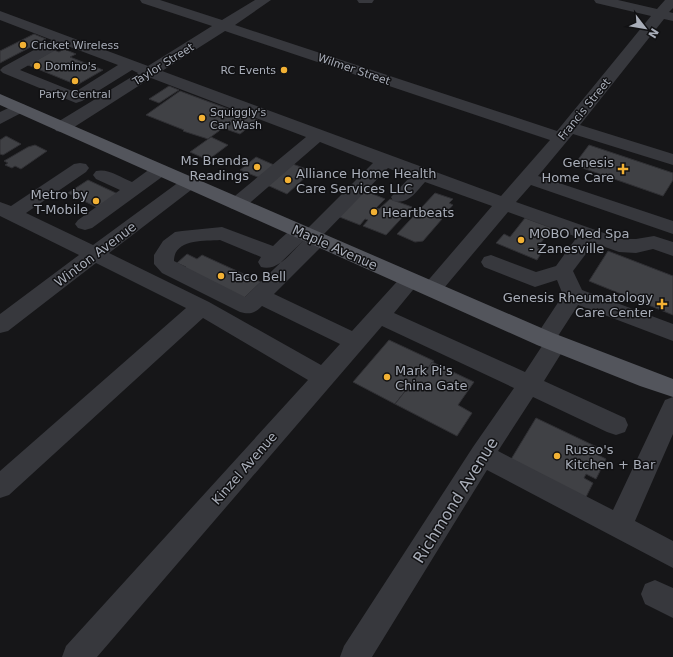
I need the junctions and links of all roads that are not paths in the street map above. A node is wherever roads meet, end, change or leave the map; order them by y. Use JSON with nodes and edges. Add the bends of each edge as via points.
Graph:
{"nodes":[{"id":1,"x":147,"y":0,"type":"edge"},
{"id":2,"x":264,"y":0,"type":"edge"},
{"id":3,"x":601,"y":0,"type":"edge"},
{"id":4,"x":672,"y":0,"type":"edge"},
{"id":5,"x":0,"y":15,"type":"edge"},
{"id":6,"x":666,"y":16,"type":"edge"},
{"id":7,"x":224,"y":25,"type":"junction"},
{"id":8,"x":65,"y":39,"type":"junction"},
{"id":9,"x":131,"y":64,"type":"junction"},
{"id":10,"x":151,"y":72,"type":"junction"},
{"id":11,"x":0,"y":99,"type":"edge"},
{"id":12,"x":19,"y":108,"type":"junction"},
{"id":13,"x":0,"y":119,"type":"edge"},
{"id":14,"x":62,"y":127,"type":"junction"},
{"id":15,"x":566,"y":132,"type":"junction"},
{"id":16,"x":318,"y":135,"type":"junction"},
{"id":17,"x":673,"y":160,"type":"edge"},
{"id":18,"x":385,"y":161,"type":"junction"},
{"id":19,"x":80,"y":168,"type":"dead end"},
{"id":20,"x":160,"y":170,"type":"junction"},
{"id":21,"x":102,"y":175,"type":"dead end"},
{"id":22,"x":422,"y":175,"type":"junction"},
{"id":23,"x":528,"y":178,"type":"junction"},
{"id":24,"x":189,"y":183,"type":"junction"},
{"id":25,"x":133,"y":189,"type":"junction"},
{"id":26,"x":400,"y":197,"type":"dead end"},
{"id":27,"x":237,"y":204,"type":"junction"},
{"id":28,"x":504,"y":205,"type":"junction"},
{"id":29,"x":3,"y":209,"type":"edge"},
{"id":30,"x":85,"y":224,"type":"dead end"},
{"id":31,"x":668,"y":226,"type":"edge"},
{"id":32,"x":590,"y":234,"type":"junction"},
{"id":33,"x":309,"y":236,"type":"junction"},
{"id":34,"x":224,"y":241,"type":"dead end"},
{"id":35,"x":654,"y":242,"type":"junction"},
{"id":36,"x":673,"y":248,"type":"edge"},
{"id":37,"x":93,"y":255,"type":"junction"},
{"id":38,"x":276,"y":262,"type":"junction"},
{"id":39,"x":491,"y":262,"type":"dead end"},
{"id":40,"x":563,"y":271,"type":"junction"},
{"id":41,"x":421,"y":284,"type":"junction"},
{"id":42,"x":574,"y":295,"type":"junction"},
{"id":43,"x":259,"y":296,"type":"junction"},
{"id":44,"x":201,"y":307,"type":"junction"},
{"id":45,"x":379,"y":315,"type":"junction"},
{"id":46,"x":0,"y":325,"type":"edge"},
{"id":47,"x":673,"y":333,"type":"edge"},
{"id":48,"x":551,"y":341,"type":"junction"},
{"id":49,"x":355,"y":342,"type":"junction"},
{"id":50,"x":324,"y":378,"type":"junction"},
{"id":51,"x":528,"y":385,"type":"junction"},
{"id":52,"x":673,"y":388,"type":"edge"},
{"id":53,"x":673,"y":407,"type":"edge"},
{"id":54,"x":616,"y":425,"type":"dead end"},
{"id":55,"x":482,"y":455,"type":"junction"},
{"id":56,"x":0,"y":487,"type":"edge"},
{"id":57,"x":619,"y":526,"type":"junction"},
{"id":58,"x":673,"y":555,"type":"edge"},
{"id":59,"x":77,"y":657,"type":"edge"},
{"id":60,"x":355,"y":657,"type":"edge"}],
"edges":[{"from":1,"to":7,"type":"street","name":"Wilmer Street"},
{"from":2,"to":7,"type":"street","name":"Taylor Street"},
{"from":3,"to":6,"type":"street"},
{"from":4,"to":6,"type":"street","name":"Francis Street"},
{"from":5,"to":8,"type":"street"},
{"from":6,"to":15,"type":"street","name":"Francis Street"},
{"from":7,"to":10,"type":"street","name":"Taylor Street"},
{"from":7,"to":15,"type":"street","name":"Wilmer Street"},
{"from":8,"to":9,"type":"street"},
{"from":8,"to":9,"type":"street","via":[[8,70],[76,98]]},
{"from":9,"to":10,"type":"street"},
{"from":10,"to":14,"type":"street","name":"Taylor Street"},
{"from":10,"to":16,"type":"street"},
{"from":11,"to":12,"type":"main road","name":"Maple Avenue"},
{"from":12,"to":13,"type":"street"},
{"from":12,"to":14,"type":"main road","name":"Maple Avenue"},
{"from":14,"to":20,"type":"main road","name":"Maple Avenue"},
{"from":15,"to":17,"type":"street","name":"Wilmer Street"},
{"from":15,"to":23,"type":"street","name":"Francis Street"},
{"from":16,"to":18,"type":"street"},
{"from":16,"to":27,"type":"street"},
{"from":18,"to":22,"type":"street"},
{"from":18,"to":33,"type":"street"},
{"from":19,"to":29,"type":"street"},
{"from":20,"to":24,"type":"main road","name":"Maple Avenue"},
{"from":20,"to":25,"type":"street"},
{"from":21,"to":25,"type":"street"},
{"from":22,"to":26,"type":"street"},
{"from":22,"to":28,"type":"street"},
{"from":23,"to":28,"type":"street","name":"Francis Street"},
{"from":23,"to":31,"type":"street"},
{"from":24,"to":27,"type":"main road","name":"Maple Avenue"},
{"from":24,"to":37,"type":"street","name":"Winton Avenue"},
{"from":25,"to":30,"type":"street"},
{"from":27,"to":33,"type":"main road","name":"Maple Avenue"},
{"from":28,"to":32,"type":"street"},
{"from":28,"to":41,"type":"street","name":"Francis Street"},
{"from":29,"to":37,"type":"street"},
{"from":31,"to":35,"type":"street"},
{"from":32,"to":35,"type":"street","via":[[619,245],[636,246]]},
{"from":32,"to":40,"type":"street"},
{"from":33,"to":38,"type":"street"},
{"from":33,"to":41,"type":"main road","name":"Maple Avenue"},
{"from":34,"to":38,"type":"street"},
{"from":35,"to":36,"type":"street"},
{"from":37,"to":44,"type":"street"},
{"from":37,"to":46,"type":"street","name":"Winton Avenue"},
{"from":38,"to":43,"type":"street"},
{"from":38,"to":43,"type":"street","via":[[222,233],[182,237],[170,246],[164,255],[164,264],[170,268],[248,307]]},
{"from":39,"to":40,"type":"street","via":[[535,280]]},
{"from":40,"to":42,"type":"street"},
{"from":41,"to":45,"type":"street","name":"Kinzel Avenue"},
{"from":41,"to":48,"type":"main road","name":"Maple Avenue"},
{"from":42,"to":47,"type":"street"},
{"from":42,"to":48,"type":"street","name":"Richmond Avenue"},
{"from":43,"to":49,"type":"street"},
{"from":44,"to":50,"type":"street"},
{"from":44,"to":56,"type":"street"},
{"from":45,"to":49,"type":"street","name":"Kinzel Avenue"},
{"from":45,"to":51,"type":"street"},
{"from":48,"to":51,"type":"street","name":"Richmond Avenue"},
{"from":48,"to":52,"type":"main road","name":"Maple Avenue"},
{"from":49,"to":50,"type":"street","name":"Kinzel Avenue"},
{"from":50,"to":59,"type":"street","name":"Kinzel Avenue"},
{"from":51,"to":54,"type":"street"},
{"from":51,"to":55,"type":"street","name":"Richmond Avenue"},
{"from":53,"to":57,"type":"street"},
{"from":55,"to":57,"type":"street"},
{"from":55,"to":60,"type":"street","name":"Richmond Avenue"},
{"from":57,"to":58,"type":"street"}]}
